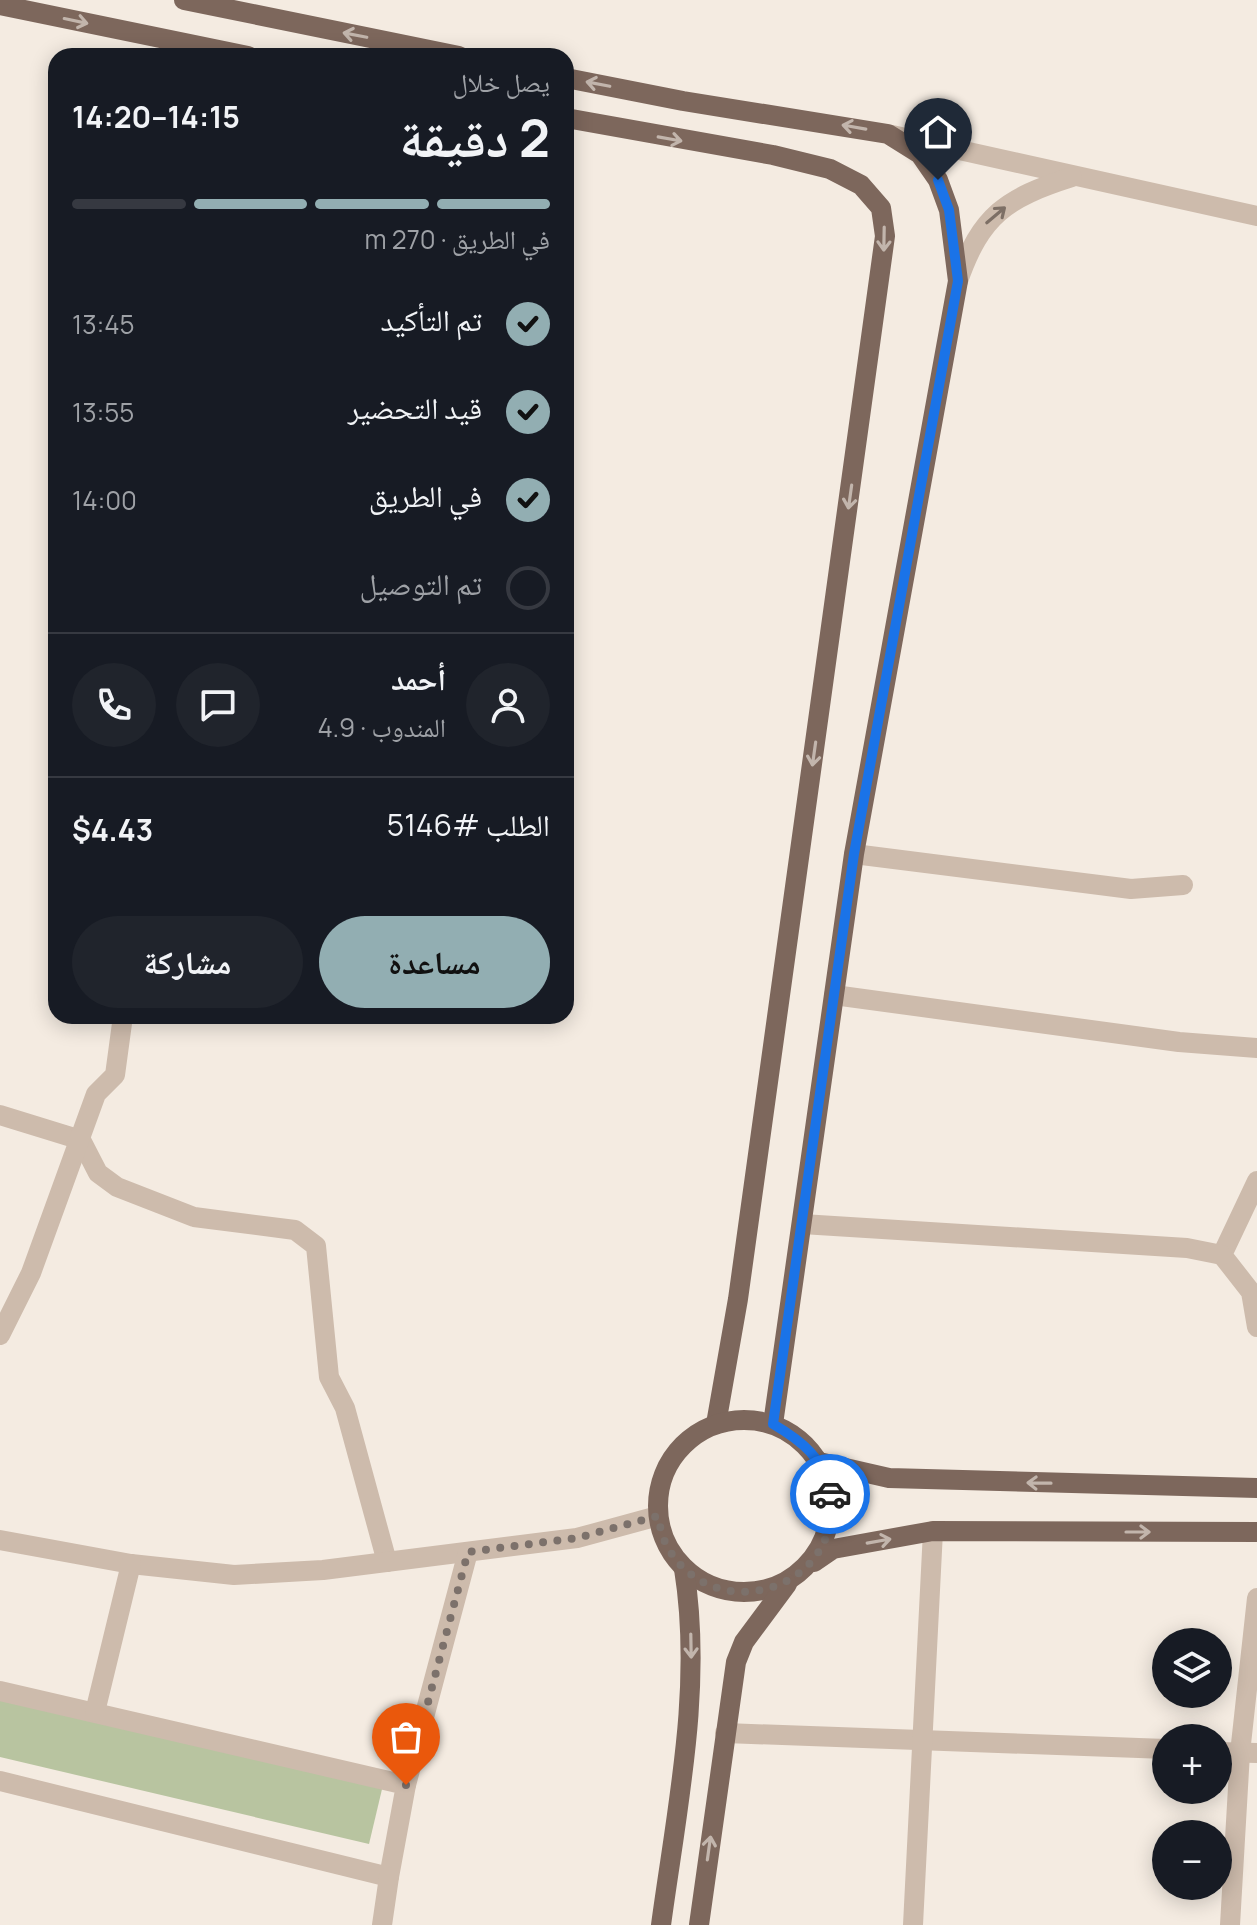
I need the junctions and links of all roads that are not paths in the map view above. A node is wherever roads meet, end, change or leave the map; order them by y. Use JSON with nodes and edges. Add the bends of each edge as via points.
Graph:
{"nodes":[{"id":1,"x":184,"y":0,"type":"edge"},
{"id":2,"x":0,"y":5,"type":"edge"},
{"id":3,"x":252,"y":7,"type":"edge"},
{"id":4,"x":209,"y":48,"type":"edge"},
{"id":5,"x":425,"y":48,"type":"edge"},
{"id":6,"x":574,"y":80,"type":"edge"},
{"id":7,"x":574,"y":119,"type":"edge"},
{"id":8,"x":888,"y":134,"type":"junction"},
{"id":9,"x":1074,"y":176,"type":"junction"},
{"id":10,"x":1257,"y":216,"type":"edge"},
{"id":11,"x":958,"y":281,"type":"junction"},
{"id":12,"x":854,"y":854,"type":"junction"},
{"id":13,"x":1183,"y":885,"type":"dead end"},
{"id":14,"x":834,"y":995,"type":"junction"},
{"id":15,"x":122,"y":1024,"type":"edge"},
{"id":16,"x":1257,"y":1048,"type":"edge"},
{"id":17,"x":0,"y":1115,"type":"edge"},
{"id":18,"x":81,"y":1140,"type":"junction"},
{"id":19,"x":1257,"y":1181,"type":"edge"},
{"id":20,"x":802,"y":1224,"type":"junction"},
{"id":21,"x":1222,"y":1255,"type":"junction"},
{"id":22,"x":1254,"y":1292,"type":"edge"},
{"id":23,"x":1257,"y":1327,"type":"edge"},
{"id":24,"x":0,"y":1335,"type":"edge"},
{"id":25,"x":716,"y":1424,"type":"junction"},
{"id":26,"x":773,"y":1424,"type":"junction"},
{"id":27,"x":819,"y":1462,"type":"junction"},
{"id":28,"x":1257,"y":1488,"type":"edge"},
{"id":29,"x":658,"y":1516,"type":"junction"},
{"id":30,"x":933,"y":1531,"type":"junction"},
{"id":31,"x":1257,"y":1532,"type":"edge"},
{"id":32,"x":0,"y":1540,"type":"edge"},
{"id":33,"x":468,"y":1552,"type":"junction"},
{"id":34,"x":387,"y":1562,"type":"junction"},
{"id":35,"x":131,"y":1564,"type":"junction"},
{"id":36,"x":684,"y":1569,"type":"junction"},
{"id":37,"x":799,"y":1573,"type":"junction"},
{"id":38,"x":1257,"y":1598,"type":"edge"},
{"id":39,"x":0,"y":1691,"type":"edge"},
{"id":40,"x":95,"y":1712,"type":"junction"},
{"id":41,"x":725,"y":1733,"type":"junction"},
{"id":42,"x":922,"y":1738,"type":"junction"},
{"id":43,"x":1152,"y":1748,"type":"edge"},
{"id":44,"x":1248,"y":1753,"type":"edge"},
{"id":45,"x":0,"y":1781,"type":"edge"},
{"id":46,"x":406,"y":1785,"type":"junction"},
{"id":47,"x":389,"y":1877,"type":"junction"},
{"id":48,"x":382,"y":1925,"type":"edge"},
{"id":49,"x":661,"y":1925,"type":"edge"},
{"id":50,"x":699,"y":1925,"type":"edge"},
{"id":51,"x":913,"y":1925,"type":"edge"},
{"id":52,"x":1230,"y":1925,"type":"edge"}],
"edges":[{"from":1,"to":3,"type":"main road"},
{"from":2,"to":4,"type":"main road","one_way":true},
{"from":5,"to":3,"type":"main road","one_way":true},
{"from":8,"to":6,"type":"main road","one_way":true},
{"from":7,"to":25,"type":"main road","one_way":true,"via":[[830,169],[861,185],[881,208],[885,236],[740,1284]]},
{"from":8,"to":9,"type":"street"},
{"from":8,"to":11,"type":"main road","via":[[920,154],[938,180],[949,210]]},
{"from":9,"to":10,"type":"street"},
{"from":11,"to":9,"type":"street","one_way":true,"via":[[985,224],[1039,187]]},
{"from":11,"to":12,"type":"main road"},
{"from":12,"to":13,"type":"street","via":[[1131,889]]},
{"from":12,"to":14,"type":"main road"},
{"from":14,"to":16,"type":"street"},
{"from":14,"to":20,"type":"main road"},
{"from":15,"to":18,"type":"street","via":[[115,1075],[96,1094]]},
{"from":17,"to":18,"type":"street"},
{"from":18,"to":24,"type":"street","via":[[31,1273]]},
{"from":18,"to":34,"type":"street","via":[[98,1173],[117,1187],[194,1217],[295,1230],[316,1246],[329,1377],[345,1408]]},
{"from":19,"to":21,"type":"street"},
{"from":20,"to":21,"type":"street","via":[[1187,1248]]},
{"from":20,"to":26,"type":"main road"},
{"from":21,"to":22,"type":"street"},
{"from":22,"to":23,"type":"street"},
{"from":25,"to":26,"type":"main road"},
{"from":25,"to":29,"type":"main road","via":[[690,1438],[670,1460],[659,1486]]},
{"from":26,"to":27,"type":"main road","via":[[810,1449]]},
{"from":28,"to":27,"type":"main road","one_way":true,"via":[[889,1478]]},
{"from":27,"to":37,"type":"main road","via":[[828,1483],[829,1528]]},
{"from":29,"to":33,"type":"street","via":[[577,1538]]},
{"from":29,"to":36,"type":"main road","via":[[666,1545]]},
{"from":30,"to":31,"type":"main road","one_way":true},
{"from":37,"to":30,"type":"main road","one_way":true,"via":[[833,1549]]},
{"from":30,"to":42,"type":"street"},
{"from":32,"to":35,"type":"street"},
{"from":33,"to":34,"type":"street"},
{"from":33,"to":46,"type":"street"},
{"from":34,"to":35,"type":"street","via":[[234,1575]]},
{"from":35,"to":40,"type":"street"},
{"from":36,"to":37,"type":"main road","via":[[702,1582],[736,1592],[770,1589]]},
{"from":36,"to":49,"type":"main road","one_way":true,"via":[[691,1689]]},
{"from":37,"to":41,"type":"main road","via":[[771,1601],[740,1652]]},
{"from":38,"to":44,"type":"street"},
{"from":39,"to":40,"type":"street"},
{"from":40,"to":46,"type":"street"},
{"from":41,"to":42,"type":"street"},
{"from":50,"to":41,"type":"main road","one_way":true},
{"from":42,"to":43,"type":"street"},
{"from":42,"to":51,"type":"street"},
{"from":44,"to":52,"type":"street"},
{"from":45,"to":47,"type":"street"},
{"from":46,"to":47,"type":"street"},
{"from":47,"to":48,"type":"street"}]}
